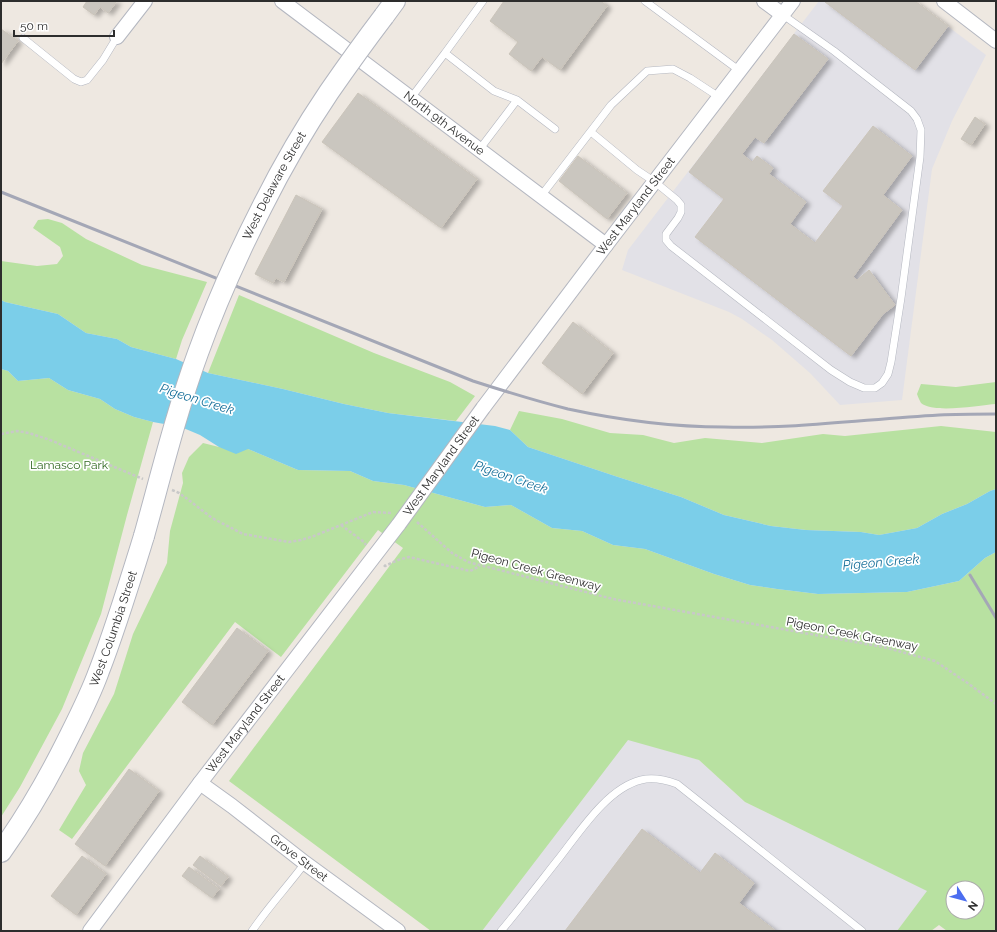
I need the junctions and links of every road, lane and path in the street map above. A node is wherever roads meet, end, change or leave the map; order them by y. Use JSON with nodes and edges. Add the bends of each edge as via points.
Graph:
{"nodes":[{"id":1,"x":144,"y":1,"type":"edge"},
{"id":2,"x":282,"y":1,"type":"edge"},
{"id":3,"x":483,"y":1,"type":"edge"},
{"id":4,"x":645,"y":1,"type":"edge"},
{"id":5,"x":764,"y":1,"type":"edge"},
{"id":6,"x":793,"y":1,"type":"edge"},
{"id":7,"x":944,"y":1,"type":"edge"},
{"id":8,"x":390,"y":8,"type":"edge"},
{"id":9,"x":783,"y":15,"type":"junction"},
{"id":10,"x":117,"y":37,"type":"joint"},
{"id":11,"x":23,"y":38,"type":"dead end"},
{"id":12,"x":996,"y":41,"type":"edge"},
{"id":13,"x":445,"y":53,"type":"junction"},
{"id":14,"x":740,"y":71,"type":"junction"},
{"id":15,"x":720,"y":97,"type":"junction"},
{"id":16,"x":411,"y":98,"type":"junction"},
{"id":17,"x":517,"y":100,"type":"junction"},
{"id":18,"x":556,"y":129,"type":"dead end"},
{"id":19,"x":591,"y":132,"type":"junction"},
{"id":20,"x":479,"y":150,"type":"junction"},
{"id":21,"x":655,"y":182,"type":"junction"},
{"id":22,"x":541,"y":196,"type":"junction"},
{"id":23,"x":606,"y":245,"type":"junction"},
{"id":24,"x":186,"y":388,"type":"joint"},
{"id":25,"x":1,"y":434,"type":"edge"},
{"id":26,"x":150,"y":481,"type":"dead end"},
{"id":27,"x":172,"y":490,"type":"dead end"},
{"id":28,"x":398,"y":519,"type":"junction"},
{"id":29,"x":416,"y":521,"type":"dead end"},
{"id":30,"x":342,"y":525,"type":"junction"},
{"id":31,"x":374,"y":557,"type":"junction"},
{"id":32,"x":480,"y":565,"type":"junction"},
{"id":33,"x":996,"y":704,"type":"edge"},
{"id":34,"x":200,"y":783,"type":"junction"},
{"id":35,"x":1,"y":852,"type":"edge"},
{"id":36,"x":305,"y":863,"type":"junction"},
{"id":37,"x":90,"y":931,"type":"edge"},
{"id":38,"x":252,"y":931,"type":"edge"},
{"id":39,"x":398,"y":931,"type":"edge"},
{"id":40,"x":501,"y":931,"type":"edge"},
{"id":41,"x":862,"y":931,"type":"edge"}],
"edges":[{"from":1,"to":10,"type":"street"},
{"from":2,"to":16,"type":"street","name":"North 9th Avenue"},
{"from":3,"to":13,"type":"lane"},
{"from":4,"to":14,"type":"lane"},
{"from":5,"to":9,"type":"street"},
{"from":6,"to":9,"type":"street","name":"West Maryland Street"},
{"from":7,"to":12,"type":"street"},
{"from":8,"to":24,"type":"main road","name":"West Delaware Street","bridge":true,"via":[[328,93],[277,177],[230,273]]},
{"from":9,"to":14,"type":"street","name":"West Maryland Street"},
{"from":9,"to":21,"type":"lane","via":[[911,111],[921,130],[920,157],[896,334],[888,374],[882,383],[875,388],[864,388],[831,370],[671,246],[666,240],[666,234],[678,218],[681,205]]},
{"from":10,"to":11,"type":"lane","via":[[103,60],[87,80],[81,82]]},
{"from":13,"to":16,"type":"lane"},
{"from":13,"to":17,"type":"lane","via":[[494,91]]},
{"from":14,"to":15,"type":"street","name":"West Maryland Street"},
{"from":15,"to":19,"type":"lane","via":[[673,69],[647,71],[611,106]]},
{"from":15,"to":21,"type":"street","name":"West Maryland Street"},
{"from":16,"to":20,"type":"street","name":"North 9th Avenue"},
{"from":17,"to":18,"type":"lane"},
{"from":17,"to":20,"type":"lane"},
{"from":19,"to":21,"type":"lane"},
{"from":19,"to":22,"type":"lane"},
{"from":20,"to":22,"type":"street","name":"North 9th Avenue"},
{"from":21,"to":23,"type":"street","name":"West Maryland Street"},
{"from":22,"to":23,"type":"street","name":"North 9th Avenue"},
{"from":23,"to":28,"type":"street","name":"West Maryland Street","bridge":true},
{"from":24,"to":35,"type":"main road","name":"West Columbia Street","bridge":true,"via":[[144,536],[99,672],[53,770]]},
{"from":25,"to":26,"type":"path","via":[[17,431],[29,433]]},
{"from":27,"to":30,"type":"path","via":[[212,518],[243,534],[289,542],[302,540]]},
{"from":28,"to":30,"type":"path","via":[[393,513],[373,512]]},
{"from":28,"to":31,"type":"street","name":"West Maryland Street"},
{"from":29,"to":32,"type":"path","name":"Pigeon Creek Greenway","via":[[452,553]]},
{"from":30,"to":31,"type":"path","via":[[364,542]]},
{"from":31,"to":32,"type":"path","via":[[385,566],[409,557],[470,571]]},
{"from":31,"to":34,"type":"street","name":"West Maryland Street"},
{"from":32,"to":33,"type":"path","name":"Pigeon Creek Greenway","via":[[613,599],[883,647],[935,661]]},
{"from":34,"to":36,"type":"street","name":"Grove Street"},
{"from":34,"to":37,"type":"street","name":"West Maryland Street"},
{"from":36,"to":38,"type":"lane"},
{"from":36,"to":39,"type":"street","name":"Grove Street"},
{"from":40,"to":41,"type":"lane","via":[[598,809],[617,792],[642,780],[651,779],[678,784]]}]}
